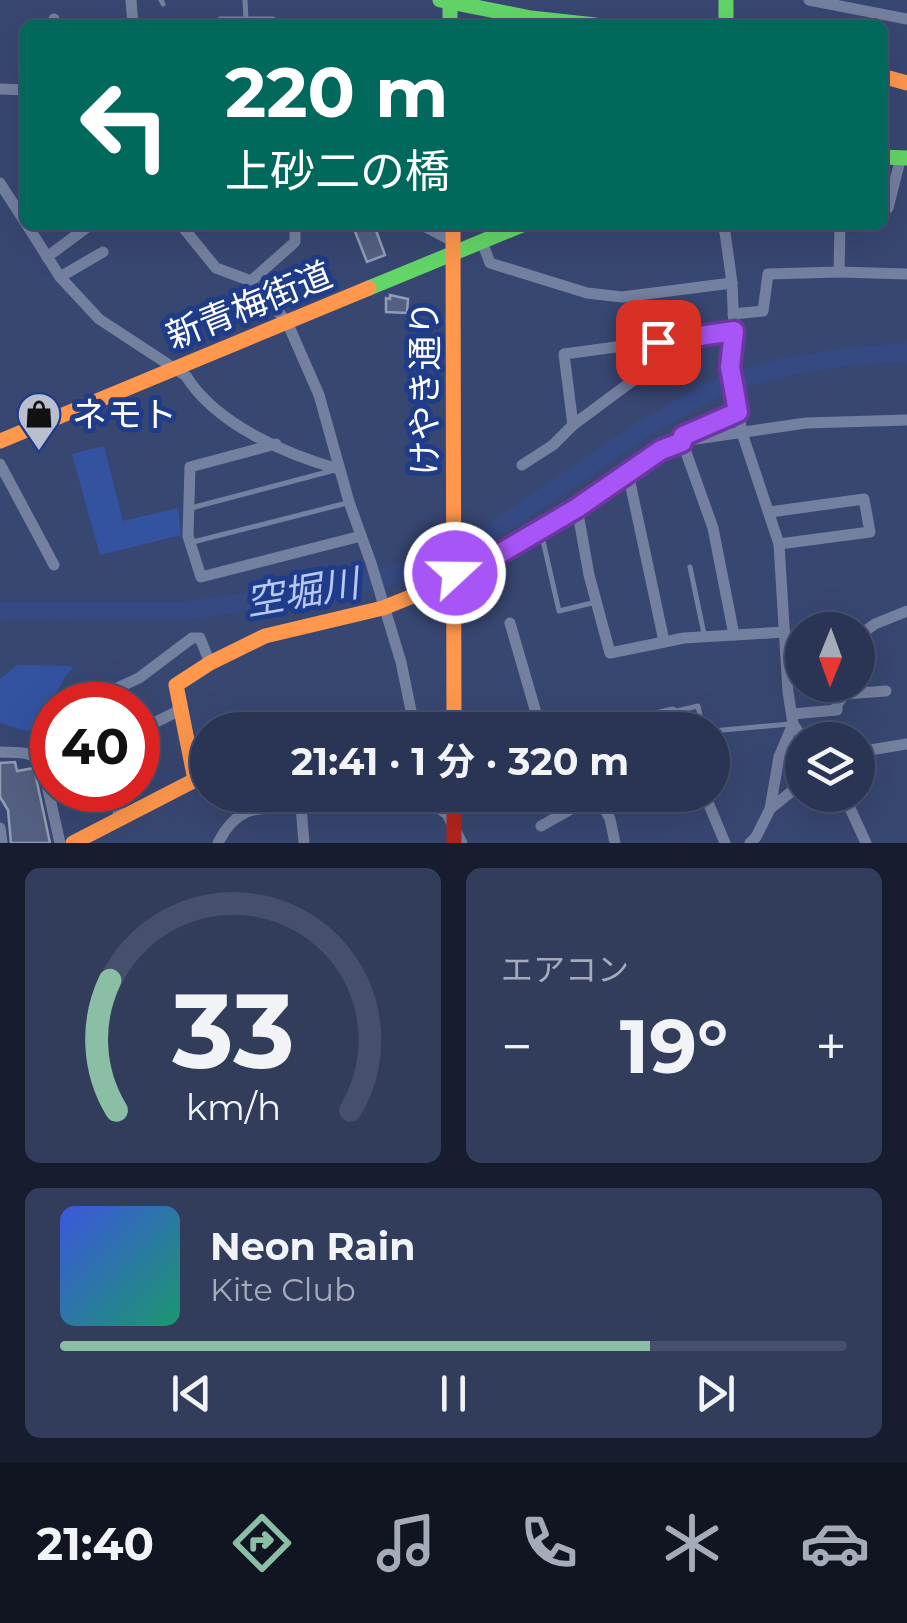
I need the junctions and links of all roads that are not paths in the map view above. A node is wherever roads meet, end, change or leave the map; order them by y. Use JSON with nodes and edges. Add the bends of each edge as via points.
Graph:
{"nodes":[{"id":1,"x":245,"y":0,"type":"edge"},
{"id":2,"x":809,"y":0,"type":"edge"},
{"id":3,"x":447,"y":1,"type":"edge"},
{"id":4,"x":504,"y":7,"type":"edge"},
{"id":5,"x":220,"y":19,"type":"dead end"},
{"id":6,"x":246,"y":19,"type":"junction"},
{"id":7,"x":273,"y":19,"type":"dead end"},
{"id":8,"x":907,"y":19,"type":"edge"},
{"id":9,"x":527,"y":20,"type":"edge"},
{"id":10,"x":904,"y":158,"type":"edge"},
{"id":11,"x":0,"y":183,"type":"edge"},
{"id":12,"x":888,"y":208,"type":"edge"},
{"id":13,"x":20,"y":215,"type":"edge"},
{"id":14,"x":30,"y":230,"type":"edge"},
{"id":15,"x":83,"y":230,"type":"edge"},
{"id":16,"x":186,"y":230,"type":"edge"},
{"id":17,"x":295,"y":230,"type":"edge"},
{"id":18,"x":510,"y":230,"type":"edge"},
{"id":19,"x":725,"y":230,"type":"edge"},
{"id":20,"x":840,"y":230,"type":"edge"},
{"id":21,"x":453,"y":240,"type":"edge"},
{"id":22,"x":482,"y":242,"type":"junction"},
{"id":23,"x":103,"y":252,"type":"dead end"},
{"id":24,"x":47,"y":257,"type":"junction"},
{"id":25,"x":839,"y":272,"type":"junction"},
{"id":26,"x":907,"y":274,"type":"edge"},
{"id":27,"x":60,"y":277,"type":"junction"},
{"id":28,"x":251,"y":281,"type":"junction"},
{"id":29,"x":732,"y":283,"type":"junction"},
{"id":30,"x":733,"y":314,"type":"junction"},
{"id":31,"x":288,"y":322,"type":"junction"},
{"id":32,"x":734,"y":331,"type":"junction"},
{"id":33,"x":689,"y":338,"type":"junction"},
{"id":34,"x":174,"y":368,"type":"junction"},
{"id":35,"x":738,"y":411,"type":"junction"},
{"id":36,"x":907,"y":420,"type":"edge"},
{"id":37,"x":573,"y":426,"type":"junction"},
{"id":38,"x":742,"y":433,"type":"junction"},
{"id":39,"x":0,"y":441,"type":"edge"},
{"id":40,"x":682,"y":442,"type":"junction"},
{"id":41,"x":276,"y":444,"type":"junction"},
{"id":42,"x":0,"y":464,"type":"edge"},
{"id":43,"x":522,"y":465,"type":"dead end"},
{"id":44,"x":338,"y":469,"type":"junction"},
{"id":45,"x":628,"y":473,"type":"junction"},
{"id":46,"x":348,"y":502,"type":"junction"},
{"id":47,"x":188,"y":508,"type":"junction"},
{"id":48,"x":577,"y":508,"type":"junction"},
{"id":49,"x":770,"y":512,"type":"junction"},
{"id":50,"x":540,"y":530,"type":"junction"},
{"id":51,"x":361,"y":536,"type":"junction"},
{"id":52,"x":190,"y":543,"type":"junction"},
{"id":53,"x":779,"y":544,"type":"junction"},
{"id":54,"x":54,"y":566,"type":"dead end"},
{"id":55,"x":690,"y":567,"type":"dead end"},
{"id":56,"x":455,"y":576,"type":"junction"},
{"id":57,"x":596,"y":602,"type":"junction"},
{"id":58,"x":382,"y":607,"type":"junction"},
{"id":59,"x":907,"y":611,"type":"edge"},
{"id":60,"x":510,"y":623,"type":"dead end"},
{"id":61,"x":875,"y":624,"type":"edge"},
{"id":62,"x":785,"y":632,"type":"joint"},
{"id":63,"x":734,"y":635,"type":"junction"},
{"id":64,"x":704,"y":637,"type":"junction"},
{"id":65,"x":664,"y":642,"type":"junction"},
{"id":66,"x":210,"y":663,"type":"junction"},
{"id":67,"x":132,"y":682,"type":"edge"},
{"id":68,"x":886,"y":692,"type":"dead end"},
{"id":69,"x":789,"y":702,"type":"edge"},
{"id":70,"x":178,"y":711,"type":"junction"},
{"id":71,"x":411,"y":712,"type":"edge"},
{"id":72,"x":454,"y":712,"type":"edge"},
{"id":73,"x":536,"y":712,"type":"edge"},
{"id":74,"x":672,"y":712,"type":"edge"},
{"id":75,"x":699,"y":712,"type":"edge"},
{"id":76,"x":792,"y":719,"type":"junction"},
{"id":77,"x":160,"y":720,"type":"edge"},
{"id":78,"x":794,"y":722,"type":"edge"},
{"id":79,"x":730,"y":728,"type":"edge"},
{"id":80,"x":907,"y":744,"type":"edge"},
{"id":81,"x":875,"y":749,"type":"edge"},
{"id":82,"x":0,"y":752,"type":"edge"},
{"id":83,"x":30,"y":756,"type":"edge"},
{"id":84,"x":785,"y":797,"type":"edge"},
{"id":85,"x":770,"y":809,"type":"junction"},
{"id":86,"x":55,"y":812,"type":"edge"},
{"id":87,"x":118,"y":812,"type":"edge"},
{"id":88,"x":245,"y":812,"type":"edge"},
{"id":89,"x":301,"y":812,"type":"edge"},
{"id":90,"x":442,"y":812,"type":"edge"},
{"id":91,"x":454,"y":812,"type":"edge"},
{"id":92,"x":566,"y":812,"type":"edge"},
{"id":93,"x":606,"y":812,"type":"edge"},
{"id":94,"x":712,"y":812,"type":"edge"},
{"id":95,"x":852,"y":812,"type":"edge"},
{"id":96,"x":120,"y":819,"type":"junction"},
{"id":97,"x":454,"y":824,"type":"junction"},
{"id":98,"x":764,"y":824,"type":"junction"},
{"id":99,"x":541,"y":826,"type":"dead end"},
{"id":100,"x":0,"y":828,"type":"edge"},
{"id":101,"x":2,"y":843,"type":"edge"},
{"id":102,"x":60,"y":843,"type":"edge"},
{"id":103,"x":73,"y":843,"type":"edge"},
{"id":104,"x":218,"y":843,"type":"edge"},
{"id":105,"x":304,"y":843,"type":"edge"},
{"id":106,"x":454,"y":843,"type":"edge"},
{"id":107,"x":462,"y":843,"type":"edge"},
{"id":108,"x":615,"y":843,"type":"edge"},
{"id":109,"x":725,"y":843,"type":"edge"},
{"id":110,"x":750,"y":843,"type":"edge"},
{"id":111,"x":766,"y":843,"type":"edge"},
{"id":112,"x":866,"y":843,"type":"edge"}],
"edges":[{"from":1,"to":6,"type":"lane"},
{"from":2,"to":8,"type":"street"},
{"from":3,"to":4,"type":"street"},
{"from":4,"to":9,"type":"street"},
{"from":5,"to":6,"type":"lane"},
{"from":6,"to":7,"type":"lane"},
{"from":10,"to":12,"type":"street"},
{"from":11,"to":13,"type":"street"},
{"from":14,"to":24,"type":"street"},
{"from":15,"to":24,"type":"street"},
{"from":16,"to":28,"type":"street","via":[[216,268]]},
{"from":17,"to":28,"type":"street","via":[[296,242]]},
{"from":18,"to":22,"type":"street","name":"新青梅街道"},
{"from":19,"to":29,"type":"street"},
{"from":20,"to":25,"type":"street"},
{"from":21,"to":22,"type":"street","name":"新青梅街道"},
{"from":21,"to":31,"type":"street","name":"新青梅街道"},
{"from":21,"to":56,"type":"street","name":"けやき通り"},
{"from":22,"to":29,"type":"street","via":[[490,263],[587,293],[622,298]]},
{"from":23,"to":27,"type":"street"},
{"from":24,"to":27,"type":"street"},
{"from":25,"to":26,"type":"street"},
{"from":25,"to":30,"type":"street","via":[[768,274],[763,311]]},
{"from":27,"to":34,"type":"street","via":[[100,319]]},
{"from":28,"to":31,"type":"street"},
{"from":29,"to":30,"type":"street"},
{"from":30,"to":32,"type":"street"},
{"from":31,"to":34,"type":"street","name":"新青梅街道"},
{"from":31,"to":44,"type":"street"},
{"from":32,"to":33,"type":"street"},
{"from":32,"to":35,"type":"street"},
{"from":33,"to":37,"type":"street"},
{"from":33,"to":37,"type":"street","via":[[564,354]]},
{"from":34,"to":39,"type":"street","name":"新青梅街道"},
{"from":34,"to":41,"type":"street","via":[[224,415]]},
{"from":35,"to":38,"type":"street"},
{"from":35,"to":40,"type":"street"},
{"from":36,"to":38,"type":"street"},
{"from":37,"to":43,"type":"street"},
{"from":38,"to":40,"type":"street"},
{"from":38,"to":49,"type":"street"},
{"from":40,"to":45,"type":"street"},
{"from":40,"to":63,"type":"street","via":[[713,528]]},
{"from":41,"to":44,"type":"street"},
{"from":41,"to":47,"type":"street","via":[[190,468]]},
{"from":42,"to":54,"type":"street"},
{"from":44,"to":46,"type":"street"},
{"from":44,"to":47,"type":"lane"},
{"from":45,"to":48,"type":"street"},
{"from":45,"to":65,"type":"street"},
{"from":46,"to":51,"type":"street"},
{"from":46,"to":52,"type":"lane"},
{"from":47,"to":52,"type":"street"},
{"from":48,"to":50,"type":"street"},
{"from":48,"to":57,"type":"street"},
{"from":49,"to":53,"type":"street"},
{"from":49,"to":53,"type":"street","via":[[864,499],[870,532]]},
{"from":50,"to":56,"type":"street"},
{"from":50,"to":57,"type":"lane","via":[[559,611]]},
{"from":51,"to":52,"type":"street","via":[[201,577]]},
{"from":51,"to":58,"type":"street"},
{"from":53,"to":62,"type":"street"},
{"from":55,"to":64,"type":"lane"},
{"from":56,"to":58,"type":"street"},
{"from":56,"to":72,"type":"street","name":"けやき通り"},
{"from":57,"to":65,"type":"street","via":[[610,653]]},
{"from":58,"to":66,"type":"street","via":[[266,636]]},
{"from":58,"to":71,"type":"street"},
{"from":59,"to":61,"type":"street"},
{"from":60,"to":73,"type":"street"},
{"from":62,"to":63,"type":"street"},
{"from":63,"to":64,"type":"street"},
{"from":64,"to":65,"type":"street"},
{"from":66,"to":67,"type":"street","via":[[200,638],[192,638]]},
{"from":66,"to":70,"type":"street","via":[[176,685]]},
{"from":68,"to":76,"type":"street","via":[[845,694],[836,710]]},
{"from":69,"to":76,"type":"street"},
{"from":70,"to":77,"type":"street"},
{"from":70,"to":96,"type":"street","via":[[195,780]]},
{"from":74,"to":75,"type":"lane","via":[[698,706]]},
{"from":76,"to":78,"type":"street"},
{"from":76,"to":79,"type":"lane"},
{"from":76,"to":85,"type":"street"},
{"from":80,"to":81,"type":"street"},
{"from":82,"to":83,"type":"street"},
{"from":84,"to":85,"type":"street"},
{"from":85,"to":98,"type":"street"},
{"from":86,"to":102,"type":"street"},
{"from":87,"to":96,"type":"street"},
{"from":88,"to":104,"type":"street"},
{"from":89,"to":105,"type":"street"},
{"from":90,"to":97,"type":"street"},
{"from":91,"to":97,"type":"street"},
{"from":92,"to":99,"type":"street"},
{"from":93,"to":108,"type":"street"},
{"from":94,"to":109,"type":"street"},
{"from":95,"to":112,"type":"street"},
{"from":96,"to":103,"type":"street"},
{"from":97,"to":106,"type":"street"},
{"from":97,"to":107,"type":"street"},
{"from":98,"to":110,"type":"street"},
{"from":98,"to":111,"type":"street"},
{"from":100,"to":101,"type":"street"}]}
